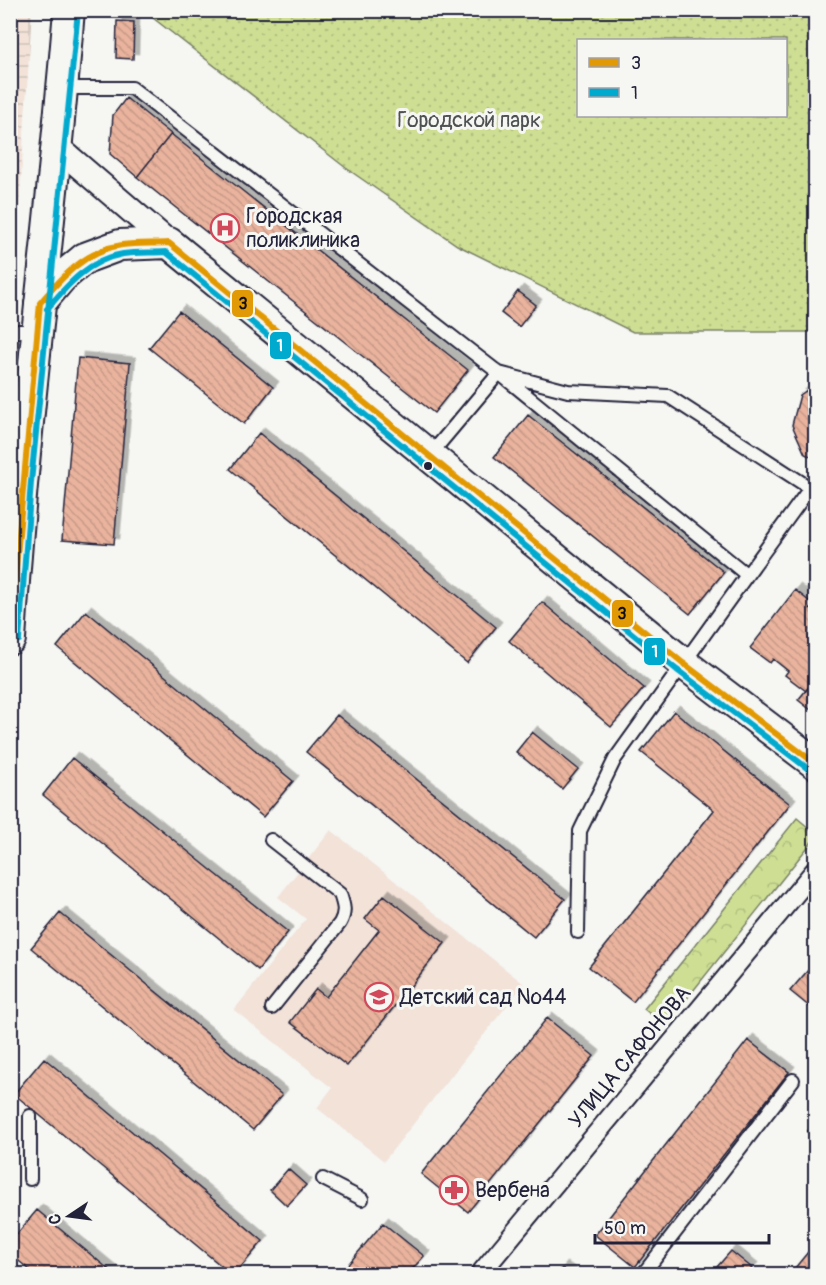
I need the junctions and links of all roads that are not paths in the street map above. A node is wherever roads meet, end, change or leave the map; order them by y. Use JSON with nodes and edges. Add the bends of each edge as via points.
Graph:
{"nodes":[{"id":1,"x":69,"y":10,"type":"edge"},
{"id":2,"x":63,"y":88,"type":"junction"},
{"id":3,"x":56,"y":146,"type":"junction"},
{"id":4,"x":169,"y":243,"type":"junction"},
{"id":5,"x":29,"y":322,"type":"edge"},
{"id":6,"x":499,"y":373,"type":"junction"},
{"id":7,"x":429,"y":456,"type":"junction"},
{"id":8,"x":813,"y":488,"type":"edge"},
{"id":9,"x":747,"y":575,"type":"junction"},
{"id":10,"x":13,"y":580,"type":"edge"},
{"id":11,"x":10,"y":639,"type":"edge"},
{"id":12,"x":683,"y":663,"type":"junction"},
{"id":13,"x":816,"y":764,"type":"edge"},
{"id":14,"x":271,"y":840,"type":"dead end"},
{"id":15,"x":816,"y":869,"type":"edge"},
{"id":16,"x":578,"y":932,"type":"dead end"},
{"id":17,"x":273,"y":1008,"type":"dead end"},
{"id":18,"x":793,"y":1080,"type":"dead end"},
{"id":19,"x":30,"y":1116,"type":"dead end"},
{"id":20,"x":30,"y":1179,"type":"dead end"},
{"id":21,"x":323,"y":1179,"type":"dead end"},
{"id":22,"x":362,"y":1199,"type":"dead end"},
{"id":23,"x":480,"y":1275,"type":"edge"},
{"id":24,"x":643,"y":1275,"type":"edge"}],
"edges":[{"from":1,"to":2,"type":"street"},
{"from":2,"to":3,"type":"street"},
{"from":2,"to":6,"type":"lane","via":[[132,88]]},
{"from":3,"to":4,"type":"street"},
{"from":3,"to":5,"type":"street"},
{"from":4,"to":5,"type":"street","via":[[120,245],[85,258],[61,278]]},
{"from":4,"to":7,"type":"street"},
{"from":5,"to":10,"type":"street"},
{"from":6,"to":7,"type":"lane"},
{"from":6,"to":8,"type":"lane","via":[[568,391],[668,396]]},
{"from":6,"to":9,"type":"lane"},
{"from":7,"to":12,"type":"street"},
{"from":8,"to":9,"type":"lane"},
{"from":9,"to":12,"type":"lane"},
{"from":10,"to":11,"type":"street"},
{"from":12,"to":13,"type":"street"},
{"from":12,"to":16,"type":"lane","via":[[615,759],[580,831]]},
{"from":14,"to":17,"type":"lane","via":[[340,894],[345,906],[340,923]]},
{"from":15,"to":23,"type":"street","name":"УЛИЦА САФОНОВА"},
{"from":18,"to":24,"type":"lane"},
{"from":19,"to":20,"type":"lane"},
{"from":21,"to":22,"type":"lane"}]}
